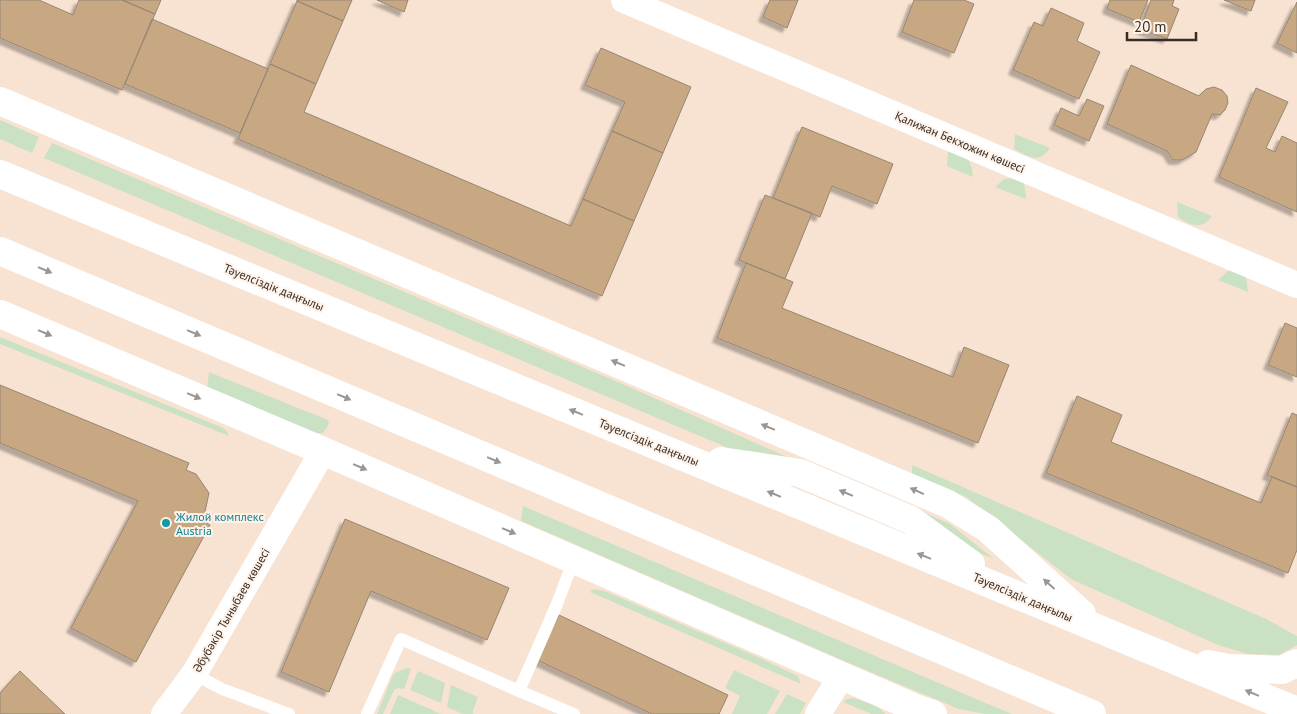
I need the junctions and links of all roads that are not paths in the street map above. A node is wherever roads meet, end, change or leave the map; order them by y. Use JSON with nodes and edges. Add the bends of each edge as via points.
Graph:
{"nodes":[{"id":1,"x":624,"y":0,"type":"edge"},
{"id":2,"x":0,"y":101,"type":"edge"},
{"id":3,"x":0,"y":174,"type":"edge"},
{"id":4,"x":0,"y":251,"type":"edge"},
{"id":5,"x":1297,"y":285,"type":"edge"},
{"id":6,"x":0,"y":314,"type":"edge"},
{"id":7,"x":323,"y":451,"type":"junction"},
{"id":8,"x":574,"y":559,"type":"junction"},
{"id":9,"x":1098,"y":628,"type":"junction"},
{"id":10,"x":1165,"y":656,"type":"junction"},
{"id":11,"x":1297,"y":663,"type":"edge"},
{"id":12,"x":194,"y":674,"type":"junction"},
{"id":13,"x":842,"y":675,"type":"junction"},
{"id":14,"x":519,"y":691,"type":"junction"},
{"id":15,"x":1297,"y":711,"type":"edge"},
{"id":16,"x":164,"y":714,"type":"edge"},
{"id":17,"x":289,"y":714,"type":"edge"},
{"id":18,"x":367,"y":714,"type":"edge"},
{"id":19,"x":574,"y":714,"type":"edge"},
{"id":20,"x":818,"y":714,"type":"edge"},
{"id":21,"x":934,"y":714,"type":"edge"},
{"id":22,"x":1092,"y":714,"type":"edge"}],
"edges":[{"from":1,"to":5,"type":"street","name":"Қалижан Бекхожин көшесі"},
{"from":9,"to":2,"type":"main road","one_way":true,"via":[[988,529],[948,504]]},
{"from":9,"to":3,"type":"main road","name":"Тәуелсіздік даңғылы","one_way":true},
{"from":4,"to":22,"type":"main road","one_way":true},
{"from":6,"to":7,"type":"main road","one_way":true},
{"from":7,"to":8,"type":"main road","one_way":true},
{"from":7,"to":12,"type":"street","name":"Әбубәкір Тыныбаев көшесі"},
{"from":8,"to":13,"type":"main road"},
{"from":8,"to":14,"type":"lane"},
{"from":9,"to":10,"type":"main road","name":"Тәуелсіздік даңғылы"},
{"from":10,"to":11,"type":"main road","via":[[1228,668],[1282,670]]},
{"from":15,"to":10,"type":"main road","name":"Тәуелсіздік даңғылы","one_way":true},
{"from":12,"to":16,"type":"street","name":"Әбубәкір Тыныбаев көшесі"},
{"from":12,"to":17,"type":"lane","via":[[222,689]]},
{"from":13,"to":20,"type":"street"},
{"from":13,"to":21,"type":"main road"},
{"from":14,"to":18,"type":"lane","via":[[401,639]]},
{"from":14,"to":19,"type":"lane"}]}
